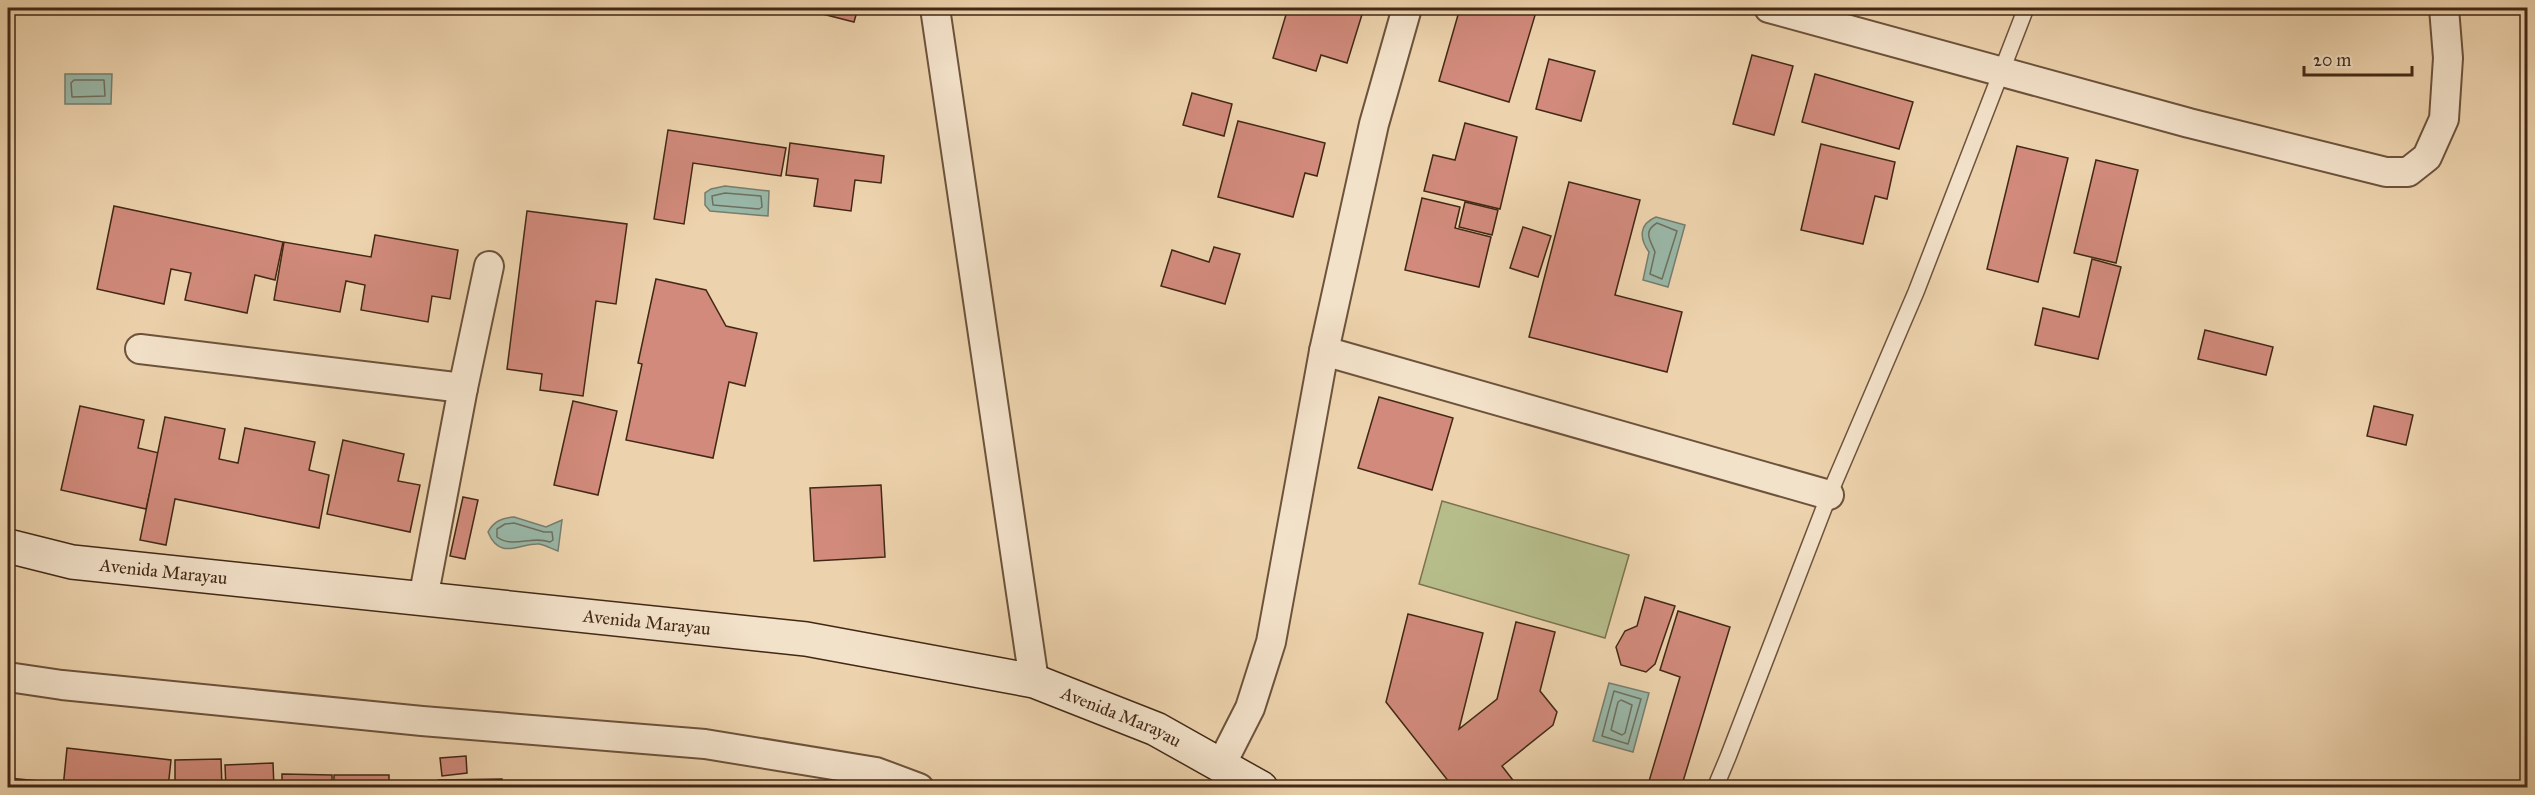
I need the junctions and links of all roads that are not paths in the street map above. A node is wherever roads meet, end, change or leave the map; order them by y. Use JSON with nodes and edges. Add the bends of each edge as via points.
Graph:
{"nodes":[{"id":1,"x":935,"y":8,"type":"edge"},
{"id":2,"x":1407,"y":8,"type":"edge"},
{"id":3,"x":1769,"y":8,"type":"edge"},
{"id":4,"x":2026,"y":8,"type":"edge"},
{"id":5,"x":2444,"y":8,"type":"edge"},
{"id":6,"x":2000,"y":71,"type":"junction"},
{"id":7,"x":489,"y":266,"type":"dead end"},
{"id":8,"x":140,"y":349,"type":"dead end"},
{"id":9,"x":1324,"y":351,"type":"junction"},
{"id":10,"x":462,"y":388,"type":"junction"},
{"id":11,"x":1829,"y":495,"type":"junction"},
{"id":12,"x":8,"y":546,"type":"edge"},
{"id":13,"x":423,"y":598,"type":"junction"},
{"id":14,"x":8,"y":677,"type":"edge"},
{"id":15,"x":1034,"y":681,"type":"junction"},
{"id":16,"x":1221,"y":765,"type":"junction"},
{"id":17,"x":919,"y":788,"type":"edge"},
{"id":18,"x":1261,"y":788,"type":"edge"},
{"id":19,"x":1715,"y":788,"type":"edge"}],
"edges":[{"from":1,"to":15,"type":"street"},
{"from":2,"to":9,"type":"street","via":[[1374,124]]},
{"from":3,"to":6,"type":"street"},
{"from":4,"to":6,"type":"lane"},
{"from":5,"to":6,"type":"street","via":[[2448,58],[2444,119],[2427,157],[2408,172],[2386,172],[2188,123]]},
{"from":6,"to":11,"type":"lane","via":[[1916,292]]},
{"from":7,"to":10,"type":"street"},
{"from":8,"to":10,"type":"street"},
{"from":9,"to":11,"type":"street"},
{"from":9,"to":16,"type":"street","via":[[1271,642],[1250,708]]},
{"from":10,"to":13,"type":"street"},
{"from":11,"to":19,"type":"lane"},
{"from":12,"to":13,"type":"street","name":"Avenida Marayau","via":[[72,562]]},
{"from":13,"to":15,"type":"street","name":"Avenida Marayau","via":[[807,639]]},
{"from":14,"to":17,"type":"street","via":[[422,722],[705,744],[876,772]]},
{"from":15,"to":16,"type":"street","name":"Avenida Marayau","via":[[1156,729]]},
{"from":16,"to":18,"type":"street","name":"Avenida Marayau"}]}
